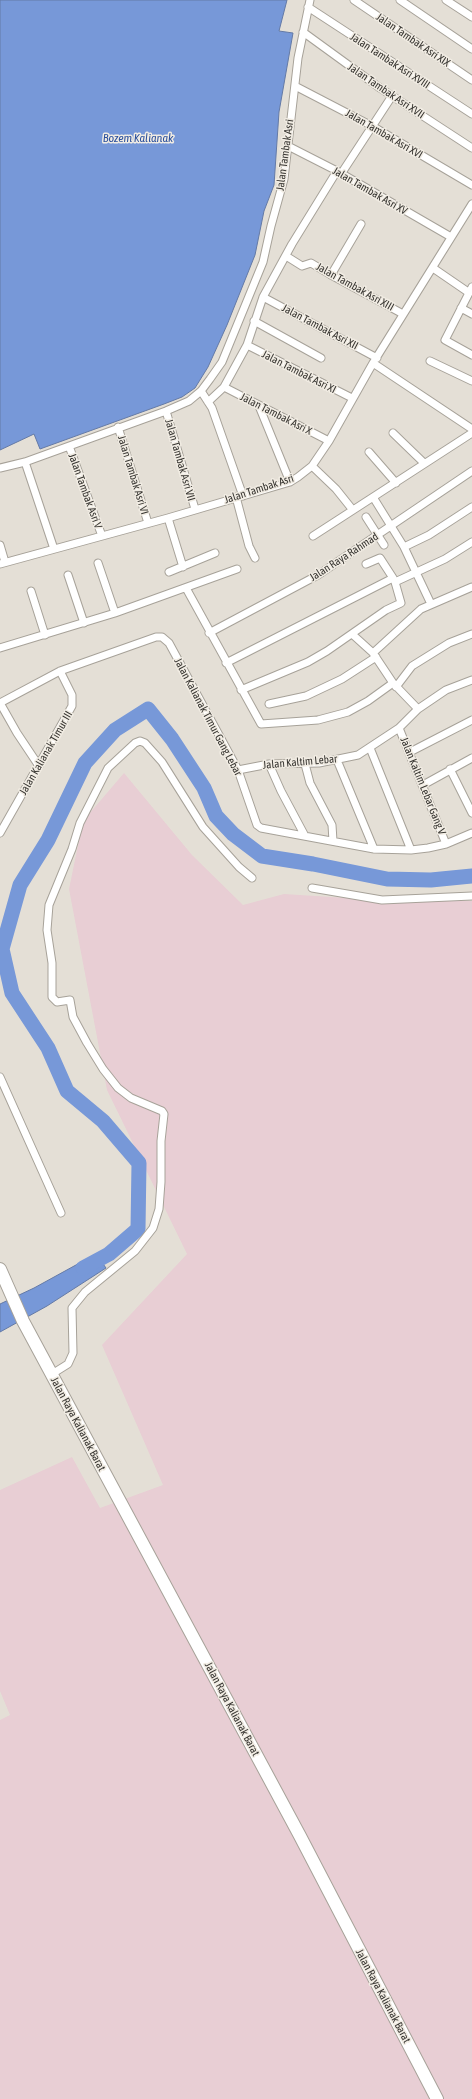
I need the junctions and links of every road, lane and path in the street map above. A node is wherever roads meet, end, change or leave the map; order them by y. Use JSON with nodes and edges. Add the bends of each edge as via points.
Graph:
{"nodes":[{"id":1,"x":354,"y":0,"type":"edge"},
{"id":2,"x":400,"y":0,"type":"edge"},
{"id":3,"x":449,"y":1,"type":"edge"},
{"id":4,"x":309,"y":4,"type":"edge"},
{"id":5,"x":472,"y":17,"type":"edge"},
{"id":6,"x":302,"y":32,"type":"junction"},
{"id":7,"x":472,"y":49,"type":"edge"},
{"id":8,"x":472,"y":80,"type":"edge"},
{"id":9,"x":295,"y":86,"type":"junction"},
{"id":10,"x":392,"y":96,"type":"junction"},
{"id":11,"x":472,"y":114,"type":"edge"},
{"id":12,"x":372,"y":126,"type":"junction"},
{"id":13,"x":288,"y":146,"type":"junction"},
{"id":14,"x":472,"y":148,"type":"edge"},
{"id":15,"x":339,"y":173,"type":"junction"},
{"id":16,"x":472,"y":185,"type":"edge"},
{"id":17,"x":472,"y":204,"type":"edge"},
{"id":18,"x":361,"y":224,"type":"dead end"},
{"id":19,"x":451,"y":237,"type":"junction"},
{"id":20,"x":286,"y":256,"type":"junction"},
{"id":21,"x":433,"y":268,"type":"junction"},
{"id":22,"x":330,"y":275,"type":"junction"},
{"id":23,"x":470,"y":289,"type":"edge"},
{"id":24,"x":263,"y":297,"type":"junction"},
{"id":25,"x":461,"y":308,"type":"junction"},
{"id":26,"x":403,"y":314,"type":"junction"},
{"id":27,"x":472,"y":314,"type":"edge"},
{"id":28,"x":254,"y":321,"type":"junction"},
{"id":29,"x":247,"y":345,"type":"junction"},
{"id":30,"x":472,"y":355,"type":"edge"},
{"id":31,"x":321,"y":358,"type":"dead end"},
{"id":32,"x":375,"y":360,"type":"junction"},
{"id":33,"x":430,"y":361,"type":"dead end"},
{"id":34,"x":472,"y":380,"type":"edge"},
{"id":35,"x":224,"y":387,"type":"junction"},
{"id":36,"x":201,"y":391,"type":"junction"},
{"id":37,"x":352,"y":398,"type":"junction"},
{"id":38,"x":208,"y":402,"type":"junction"},
{"id":39,"x":259,"y":406,"type":"junction"},
{"id":40,"x":166,"y":411,"type":"junction"},
{"id":41,"x":118,"y":427,"type":"junction"},
{"id":42,"x":472,"y":429,"type":"edge"},
{"id":43,"x":394,"y":433,"type":"dead end"},
{"id":44,"x":472,"y":433,"type":"edge"},
{"id":45,"x":329,"y":441,"type":"junction"},
{"id":46,"x":68,"y":446,"type":"junction"},
{"id":47,"x":369,"y":452,"type":"dead end"},
{"id":48,"x":25,"y":462,"type":"junction"},
{"id":49,"x":424,"y":463,"type":"junction"},
{"id":50,"x":312,"y":466,"type":"junction"},
{"id":51,"x":0,"y":468,"type":"edge"},
{"id":52,"x":472,"y":471,"type":"edge"},
{"id":53,"x":290,"y":482,"type":"junction"},
{"id":54,"x":396,"y":483,"type":"junction"},
{"id":55,"x":239,"y":496,"type":"junction"},
{"id":56,"x":373,"y":497,"type":"junction"},
{"id":57,"x":472,"y":507,"type":"edge"},
{"id":58,"x":352,"y":509,"type":"junction"},
{"id":59,"x":195,"y":510,"type":"junction"},
{"id":60,"x":366,"y":517,"type":"dead end"},
{"id":61,"x":168,"y":518,"type":"junction"},
{"id":62,"x":148,"y":523,"type":"junction"},
{"id":63,"x":390,"y":526,"type":"junction"},
{"id":64,"x":377,"y":535,"type":"junction"},
{"id":65,"x":102,"y":536,"type":"junction"},
{"id":66,"x":313,"y":536,"type":"dead end"},
{"id":67,"x":472,"y":542,"type":"edge"},
{"id":68,"x":0,"y":545,"type":"edge"},
{"id":69,"x":384,"y":545,"type":"dead end"},
{"id":70,"x":404,"y":547,"type":"junction"},
{"id":71,"x":54,"y":549,"type":"junction"},
{"id":72,"x":215,"y":553,"type":"dead end"},
{"id":73,"x":255,"y":558,"type":"dead end"},
{"id":74,"x":3,"y":563,"type":"edge"},
{"id":75,"x":98,"y":563,"type":"dead end"},
{"id":76,"x":366,"y":564,"type":"dead end"},
{"id":77,"x":183,"y":567,"type":"junction"},
{"id":78,"x":237,"y":569,"type":"dead end"},
{"id":79,"x":169,"y":572,"type":"dead end"},
{"id":80,"x":417,"y":572,"type":"junction"},
{"id":81,"x":68,"y":575,"type":"dead end"},
{"id":82,"x":394,"y":580,"type":"junction"},
{"id":83,"x":472,"y":586,"type":"edge"},
{"id":84,"x":186,"y":588,"type":"junction"},
{"id":85,"x":31,"y":591,"type":"dead end"},
{"id":86,"x":431,"y":604,"type":"junction"},
{"id":87,"x":115,"y":613,"type":"junction"},
{"id":88,"x":84,"y":622,"type":"junction"},
{"id":89,"x":210,"y":633,"type":"junction"},
{"id":90,"x":352,"y":634,"type":"junction"},
{"id":91,"x":472,"y":634,"type":"edge"},
{"id":92,"x":45,"y":635,"type":"junction"},
{"id":93,"x":0,"y":648,"type":"edge"},
{"id":94,"x":375,"y":655,"type":"junction"},
{"id":95,"x":226,"y":663,"type":"junction"},
{"id":96,"x":60,"y":671,"type":"junction"},
{"id":97,"x":472,"y":680,"type":"edge"},
{"id":98,"x":394,"y":685,"type":"junction"},
{"id":99,"x":241,"y":690,"type":"junction"},
{"id":100,"x":0,"y":703,"type":"edge"},
{"id":101,"x":269,"y":704,"type":"dead end"},
{"id":102,"x":418,"y":709,"type":"junction"},
{"id":103,"x":472,"y":720,"type":"edge"},
{"id":104,"x":399,"y":728,"type":"junction"},
{"id":105,"x":370,"y":748,"type":"junction"},
{"id":106,"x":410,"y":752,"type":"junction"},
{"id":107,"x":472,"y":758,"type":"edge"},
{"id":108,"x":337,"y":760,"type":"junction"},
{"id":109,"x":269,"y":764,"type":"junction"},
{"id":110,"x":305,"y":764,"type":"junction"},
{"id":111,"x":39,"y":766,"type":"junction"},
{"id":112,"x":450,"y":769,"type":"junction"},
{"id":113,"x":238,"y":770,"type":"junction"},
{"id":114,"x":423,"y":785,"type":"junction"},
{"id":115,"x":469,"y":798,"type":"edge"},
{"id":116,"x":472,"y":813,"type":"edge"},
{"id":117,"x":0,"y":833,"type":"edge"},
{"id":118,"x":472,"y":833,"type":"edge"},
{"id":119,"x":305,"y":836,"type":"junction"},
{"id":120,"x":333,"y":841,"type":"junction"},
{"id":121,"x":446,"y":844,"type":"junction"},
{"id":122,"x":374,"y":849,"type":"junction"},
{"id":123,"x":411,"y":850,"type":"junction"},
{"id":124,"x":252,"y":878,"type":"dead end"},
{"id":125,"x":312,"y":888,"type":"dead end"},
{"id":126,"x":472,"y":896,"type":"edge"},
{"id":127,"x":0,"y":1077,"type":"edge"},
{"id":128,"x":61,"y":1213,"type":"dead end"},
{"id":129,"x":3,"y":1279,"type":"edge"},
{"id":130,"x":52,"y":1374,"type":"junction"},
{"id":131,"x":438,"y":2099,"type":"edge"}],
"edges":[{"from":1,"to":8,"type":"street","name":"Jalan Tambak Asri XIX"},
{"from":2,"to":7,"type":"street"},
{"from":3,"to":5,"type":"street"},
{"from":4,"to":6,"type":"street","name":"Jalan Tambak Asri"},
{"from":4,"to":11,"type":"street","name":"Jalan Tambak Asri XVIII"},
{"from":6,"to":9,"type":"street","name":"Jalan Tambak Asri"},
{"from":6,"to":10,"type":"street","name":"Jalan Tambak Asri XVII"},
{"from":9,"to":12,"type":"street","name":"Jalan Tambak Asri XVI"},
{"from":9,"to":13,"type":"street","name":"Jalan Tambak Asri"},
{"from":10,"to":12,"type":"street"},
{"from":10,"to":14,"type":"street","name":"Jalan Tambak Asri XVII"},
{"from":12,"to":15,"type":"street"},
{"from":12,"to":16,"type":"street","name":"Jalan Tambak Asri XVI"},
{"from":13,"to":15,"type":"street","name":"Jalan Tambak Asri XV"},
{"from":13,"to":36,"type":"street","name":"Jalan Tambak Asri","via":[[284,179],[264,262],[222,362]]},
{"from":15,"to":19,"type":"street","name":"Jalan Tambak Asri XV"},
{"from":15,"to":20,"type":"street"},
{"from":17,"to":19,"type":"street","name":"Jalan Tambak Asri"},
{"from":18,"to":22,"type":"street"},
{"from":19,"to":21,"type":"street","name":"Jalan Tambak Asri"},
{"from":20,"to":22,"type":"street","name":"Jalan Tambak Asri XIII","via":[[302,266],[311,262]]},
{"from":20,"to":24,"type":"street"},
{"from":21,"to":23,"type":"street"},
{"from":21,"to":26,"type":"street","name":"Jalan Tambak Asri"},
{"from":22,"to":26,"type":"street","name":"Jalan Tambak Asri XIII"},
{"from":23,"to":25,"type":"street"},
{"from":24,"to":28,"type":"street"},
{"from":24,"to":32,"type":"street","name":"Jalan Tambak Asri XII"},
{"from":25,"to":27,"type":"street"},
{"from":25,"to":30,"type":"street","via":[[445,340]]},
{"from":26,"to":32,"type":"street","name":"Jalan Tambak Asri"},
{"from":28,"to":29,"type":"street"},
{"from":28,"to":31,"type":"street"},
{"from":29,"to":35,"type":"street"},
{"from":29,"to":37,"type":"street","name":"Jalan Tambak Asri XI"},
{"from":32,"to":37,"type":"street","name":"Jalan Tambak Asri"},
{"from":32,"to":42,"type":"street","name":"Jalan Tambak Asri XII"},
{"from":33,"to":34,"type":"street"},
{"from":35,"to":38,"type":"street"},
{"from":35,"to":39,"type":"street","name":"Jalan Tambak Asri X"},
{"from":36,"to":38,"type":"street"},
{"from":36,"to":40,"type":"street","name":"Jalan Tambak Asri","via":[[189,401]]},
{"from":37,"to":45,"type":"street","name":"Jalan Tambak Asri"},
{"from":38,"to":55,"type":"street"},
{"from":39,"to":45,"type":"street","name":"Jalan Tambak Asri X"},
{"from":39,"to":53,"type":"street"},
{"from":40,"to":41,"type":"street","name":"Jalan Tambak Asri"},
{"from":40,"to":59,"type":"street","name":"Jalan Tambak Asri VII"},
{"from":41,"to":46,"type":"street","name":"Jalan Tambak Asri"},
{"from":41,"to":62,"type":"street","name":"Jalan Tambak Asri VI"},
{"from":43,"to":49,"type":"street"},
{"from":44,"to":49,"type":"street"},
{"from":45,"to":50,"type":"street","name":"Jalan Tambak Asri"},
{"from":46,"to":48,"type":"street","name":"Jalan Tambak Asri"},
{"from":46,"to":65,"type":"street","name":"Jalan Tambak Asri V"},
{"from":47,"to":54,"type":"street"},
{"from":48,"to":51,"type":"street","name":"Jalan Tambak Asri"},
{"from":48,"to":71,"type":"street"},
{"from":49,"to":54,"type":"street"},
{"from":50,"to":53,"type":"street","name":"Jalan Tambak Asri"},
{"from":50,"to":58,"type":"street"},
{"from":52,"to":63,"type":"street","name":"Jalan Raya Rahmad"},
{"from":53,"to":55,"type":"street","name":"Jalan Tambak Asri"},
{"from":54,"to":56,"type":"street"},
{"from":55,"to":59,"type":"street","name":"Jalan Tambak Asri"},
{"from":55,"to":73,"type":"street","via":[[249,546]]},
{"from":56,"to":58,"type":"street"},
{"from":56,"to":63,"type":"street"},
{"from":57,"to":70,"type":"street","via":[[429,535]]},
{"from":58,"to":66,"type":"street"},
{"from":59,"to":61,"type":"street","name":"Jalan Tambak Asri"},
{"from":60,"to":64,"type":"street"},
{"from":61,"to":62,"type":"street","name":"Jalan Tambak Asri"},
{"from":61,"to":77,"type":"street"},
{"from":62,"to":65,"type":"street","name":"Jalan Tambak Asri"},
{"from":63,"to":64,"type":"street","name":"Jalan Raya Rahmad"},
{"from":63,"to":70,"type":"street"},
{"from":64,"to":69,"type":"street"},
{"from":64,"to":89,"type":"street","name":"Jalan Raya Rahmad","via":[[318,575]]},
{"from":65,"to":71,"type":"street","name":"Jalan Tambak Asri"},
{"from":67,"to":80,"type":"street"},
{"from":68,"to":74,"type":"street"},
{"from":70,"to":80,"type":"street"},
{"from":71,"to":74,"type":"street","name":"Jalan Tambak Asri"},
{"from":72,"to":77,"type":"street"},
{"from":75,"to":87,"type":"street"},
{"from":76,"to":82,"type":"street","via":[[380,558]]},
{"from":77,"to":79,"type":"street"},
{"from":78,"to":84,"type":"street"},
{"from":80,"to":82,"type":"street"},
{"from":80,"to":86,"type":"street"},
{"from":81,"to":88,"type":"street"},
{"from":82,"to":90,"type":"street","via":[[401,603],[386,610]]},
{"from":82,"to":95,"type":"street"},
{"from":83,"to":86,"type":"street"},
{"from":84,"to":87,"type":"street"},
{"from":84,"to":89,"type":"street"},
{"from":85,"to":92,"type":"street"},
{"from":86,"to":94,"type":"street","via":[[421,609]]},
{"from":87,"to":88,"type":"street"},
{"from":88,"to":92,"type":"street"},
{"from":89,"to":95,"type":"street"},
{"from":90,"to":94,"type":"street"},
{"from":90,"to":99,"type":"street","via":[[308,662]]},
{"from":91,"to":98,"type":"street","via":[[449,643],[412,666]]},
{"from":92,"to":93,"type":"street"},
{"from":94,"to":98,"type":"street"},
{"from":94,"to":101,"type":"street","via":[[342,679],[306,696]]},
{"from":95,"to":99,"type":"street"},
{"from":96,"to":100,"type":"street","name":"Jalan Kalianak Timur Gang Lebar"},
{"from":96,"to":111,"type":"street","name":"Jalan Kalianak Timur III","via":[[72,694],[72,706]]},
{"from":96,"to":113,"type":"street","name":"Jalan Kalianak Timur Gang Lebar","via":[[156,637],[166,639]]},
{"from":97,"to":102,"type":"street","name":"Jalan Kaltim Lebar","via":[[446,690]]},
{"from":98,"to":99,"type":"street","via":[[348,712],[318,720],[261,724]]},
{"from":98,"to":102,"type":"street"},
{"from":100,"to":111,"type":"street"},
{"from":102,"to":104,"type":"street","name":"Jalan Kaltim Lebar"},
{"from":103,"to":106,"type":"street"},
{"from":104,"to":105,"type":"street","name":"Jalan Kaltim Lebar"},
{"from":104,"to":106,"type":"street","name":"Jalan Kaltim Lebar Gang V"},
{"from":105,"to":108,"type":"street","name":"Jalan Kaltim Lebar","via":[[358,755]]},
{"from":105,"to":123,"type":"street"},
{"from":106,"to":114,"type":"street","name":"Jalan Kaltim Lebar Gang V"},
{"from":107,"to":112,"type":"street"},
{"from":108,"to":110,"type":"street","name":"Jalan Kaltim Lebar"},
{"from":108,"to":122,"type":"street"},
{"from":109,"to":110,"type":"street","name":"Jalan Kaltim Lebar"},
{"from":109,"to":113,"type":"street","name":"Jalan Kaltim Lebar"},
{"from":109,"to":119,"type":"street"},
{"from":110,"to":120,"type":"street","via":[[310,783],[332,825]]},
{"from":111,"to":117,"type":"street","name":"Jalan Kalianak Timur III"},
{"from":112,"to":114,"type":"street"},
{"from":112,"to":115,"type":"street"},
{"from":113,"to":119,"type":"street","name":"Jalan Kalianak Timur Gang Lebar","via":[[256,825]]},
{"from":114,"to":121,"type":"street","name":"Jalan Kaltim Lebar Gang V"},
{"from":115,"to":116,"type":"street"},
{"from":118,"to":121,"type":"street","name":"Jalan Kalianak Timur Gang Lebar"},
{"from":119,"to":120,"type":"street","name":"Jalan Kalianak Timur Gang Lebar"},
{"from":120,"to":122,"type":"street","name":"Jalan Kalianak Timur Gang Lebar"},
{"from":121,"to":123,"type":"street","name":"Jalan Kalianak Timur Gang Lebar"},
{"from":122,"to":123,"type":"street","name":"Jalan Kalianak Timur Gang Lebar"},
{"from":124,"to":130,"type":"street","via":[[203,827],[162,762],[146,742],[135,743],[108,768],[80,823],[49,905],[46,930],[52,963],[52,997],[57,1002],[70,1000],[73,1017],[83,1037],[118,1088],[131,1098],[164,1114],[159,1202],[153,1228],[134,1251],[85,1292],[72,1308],[73,1353],[68,1364]]},
{"from":125,"to":126,"type":"street","via":[[382,900]]},
{"from":127,"to":128,"type":"street"},
{"from":129,"to":130,"type":"highway","name":"Jalan Raya Kalianak Barat"},
{"from":130,"to":131,"type":"highway","name":"Jalan Raya Kalianak Barat"}]}
